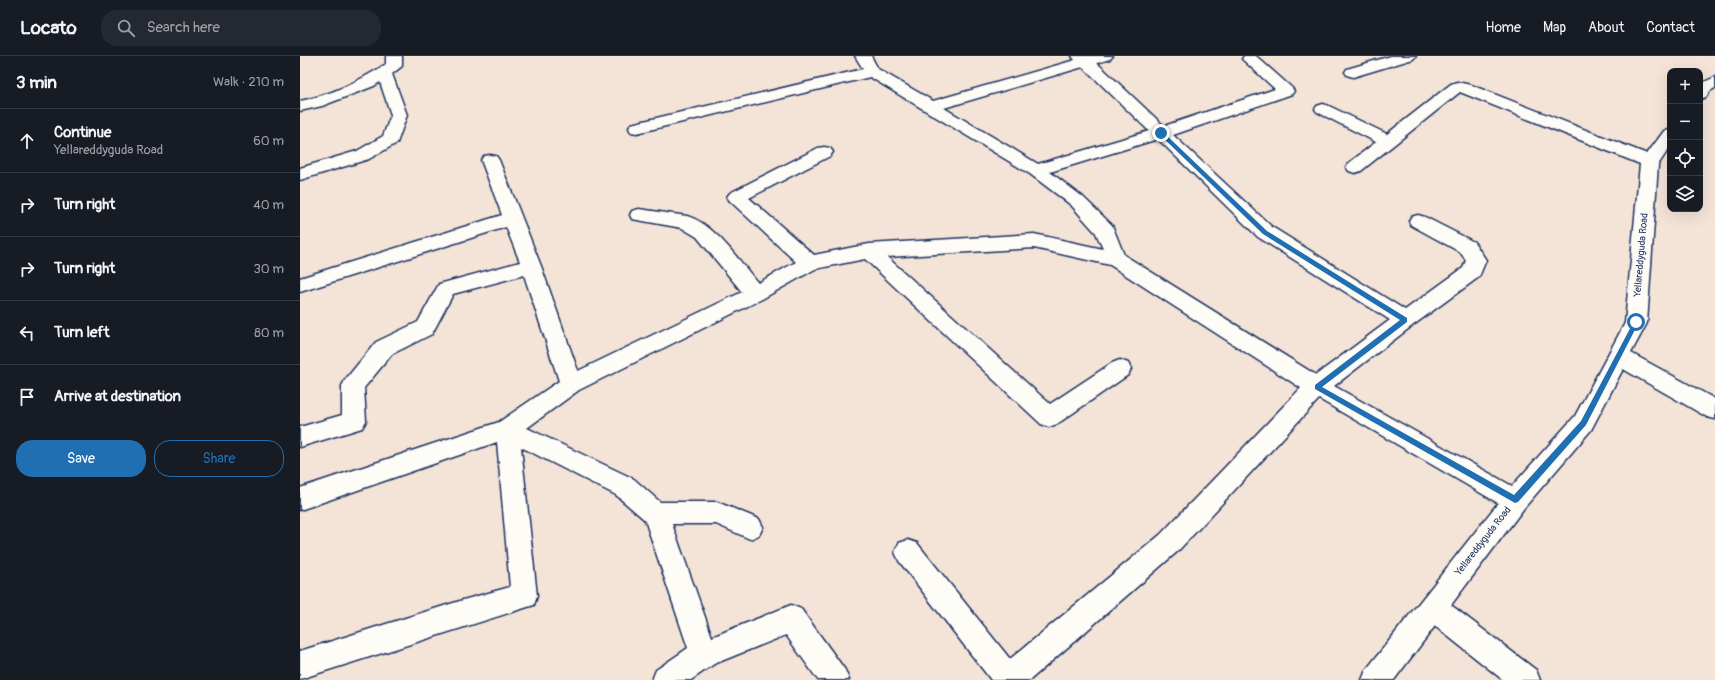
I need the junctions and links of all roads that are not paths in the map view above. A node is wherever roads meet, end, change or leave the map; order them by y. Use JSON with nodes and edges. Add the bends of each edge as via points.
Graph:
{"nodes":[{"id":1,"x":394,"y":56,"type":"edge"},
{"id":2,"x":1105,"y":56,"type":"edge"},
{"id":3,"x":1408,"y":56,"type":"edge"},
{"id":4,"x":1083,"y":59,"type":"edge"},
{"id":5,"x":1250,"y":59,"type":"dead end"},
{"id":6,"x":867,"y":64,"type":"edge"},
{"id":7,"x":384,"y":72,"type":"junction"},
{"id":8,"x":1353,"y":72,"type":"dead end"},
{"id":9,"x":1715,"y":82,"type":"edge"},
{"id":10,"x":1703,"y":90,"type":"edge"},
{"id":11,"x":300,"y":106,"type":"edge"},
{"id":12,"x":931,"y":107,"type":"junction"},
{"id":13,"x":1323,"y":109,"type":"dead end"},
{"id":14,"x":637,"y":128,"type":"dead end"},
{"id":15,"x":1161,"y":133,"type":"junction"},
{"id":16,"x":1667,"y":140,"type":"edge"},
{"id":17,"x":1388,"y":141,"type":"junction"},
{"id":18,"x":824,"y":152,"type":"dead end"},
{"id":19,"x":490,"y":160,"type":"dead end"},
{"id":20,"x":1354,"y":167,"type":"dead end"},
{"id":21,"x":1649,"y":167,"type":"junction"},
{"id":22,"x":1036,"y":170,"type":"junction"},
{"id":23,"x":300,"y":174,"type":"edge"},
{"id":24,"x":639,"y":215,"type":"dead end"},
{"id":25,"x":512,"y":218,"type":"junction"},
{"id":26,"x":1418,"y":221,"type":"dead end"},
{"id":27,"x":869,"y":251,"type":"junction"},
{"id":28,"x":1116,"y":259,"type":"junction"},
{"id":29,"x":810,"y":263,"type":"junction"},
{"id":30,"x":531,"y":266,"type":"junction"},
{"id":31,"x":300,"y":285,"type":"edge"},
{"id":32,"x":755,"y":294,"type":"junction"},
{"id":33,"x":1405,"y":320,"type":"junction"},
{"id":34,"x":1618,"y":356,"type":"junction"},
{"id":35,"x":1120,"y":369,"type":"dead end"},
{"id":36,"x":571,"y":384,"type":"junction"},
{"id":37,"x":1317,"y":387,"type":"junction"},
{"id":38,"x":1715,"y":410,"type":"edge"},
{"id":39,"x":507,"y":429,"type":"junction"},
{"id":40,"x":300,"y":437,"type":"edge"},
{"id":41,"x":300,"y":498,"type":"edge"},
{"id":42,"x":1515,"y":500,"type":"junction"},
{"id":43,"x":655,"y":514,"type":"junction"},
{"id":44,"x":750,"y":528,"type":"dead end"},
{"id":45,"x":908,"y":552,"type":"dead end"},
{"id":46,"x":1432,"y":607,"type":"junction"},
{"id":47,"x":704,"y":654,"type":"junction"},
{"id":48,"x":300,"y":664,"type":"edge"},
{"id":49,"x":666,"y":680,"type":"edge"},
{"id":50,"x":835,"y":680,"type":"edge"},
{"id":51,"x":1008,"y":680,"type":"edge"},
{"id":52,"x":1376,"y":680,"type":"edge"},
{"id":53,"x":1526,"y":680,"type":"edge"}],
"edges":[{"from":1,"to":7,"type":"street","via":[[394,66]]},
{"from":2,"to":4,"type":"street"},
{"from":3,"to":8,"type":"street"},
{"from":4,"to":12,"type":"street"},
{"from":4,"to":15,"type":"street"},
{"from":5,"to":15,"type":"street","via":[[1286,91]]},
{"from":6,"to":12,"type":"street"},
{"from":6,"to":14,"type":"street"},
{"from":7,"to":11,"type":"street","via":[[368,83],[316,103]]},
{"from":7,"to":23,"type":"street","via":[[399,115],[391,139],[363,155]]},
{"from":9,"to":10,"type":"street"},
{"from":12,"to":22,"type":"street"},
{"from":13,"to":17,"type":"street"},
{"from":15,"to":22,"type":"street"},
{"from":15,"to":33,"type":"street","via":[[1265,232]]},
{"from":16,"to":21,"type":"street"},
{"from":17,"to":20,"type":"street"},
{"from":17,"to":21,"type":"street","via":[[1457,87],[1465,88],[1533,117],[1550,131]]},
{"from":18,"to":29,"type":"street","via":[[736,197]]},
{"from":19,"to":25,"type":"street"},
{"from":21,"to":34,"type":"street","name":"Yellareddyguda Road","via":[[1636,322]]},
{"from":22,"to":28,"type":"street","via":[[1077,201],[1105,230]]},
{"from":24,"to":32,"type":"street","via":[[687,222],[704,232]]},
{"from":25,"to":30,"type":"street"},
{"from":25,"to":31,"type":"street"},
{"from":26,"to":33,"type":"street","via":[[1467,247],[1476,260],[1472,272]]},
{"from":27,"to":28,"type":"street","via":[[1034,240]]},
{"from":27,"to":29,"type":"street"},
{"from":27,"to":35,"type":"street","via":[[1049,417]]},
{"from":28,"to":37,"type":"street"},
{"from":29,"to":32,"type":"street"},
{"from":30,"to":36,"type":"street"},
{"from":30,"to":40,"type":"street","via":[[446,289],[425,328],[384,348],[353,386],[354,421]]},
{"from":32,"to":36,"type":"street"},
{"from":33,"to":37,"type":"street"},
{"from":34,"to":38,"type":"street"},
{"from":34,"to":42,"type":"street","name":"Yellareddyguda Road","via":[[1583,423]]},
{"from":36,"to":39,"type":"street"},
{"from":37,"to":42,"type":"street"},
{"from":37,"to":51,"type":"street","via":[[1169,543]]},
{"from":39,"to":41,"type":"street"},
{"from":39,"to":43,"type":"street","via":[[625,487]]},
{"from":39,"to":48,"type":"street","via":[[524,596]]},
{"from":42,"to":46,"type":"street","name":"Yellareddyguda Road"},
{"from":43,"to":44,"type":"street","via":[[717,513]]},
{"from":43,"to":47,"type":"street"},
{"from":45,"to":51,"type":"street"},
{"from":46,"to":52,"type":"street","name":"Yellareddyguda Road"},
{"from":46,"to":53,"type":"street"},
{"from":47,"to":49,"type":"street"},
{"from":47,"to":50,"type":"street","via":[[791,619]]}]}
